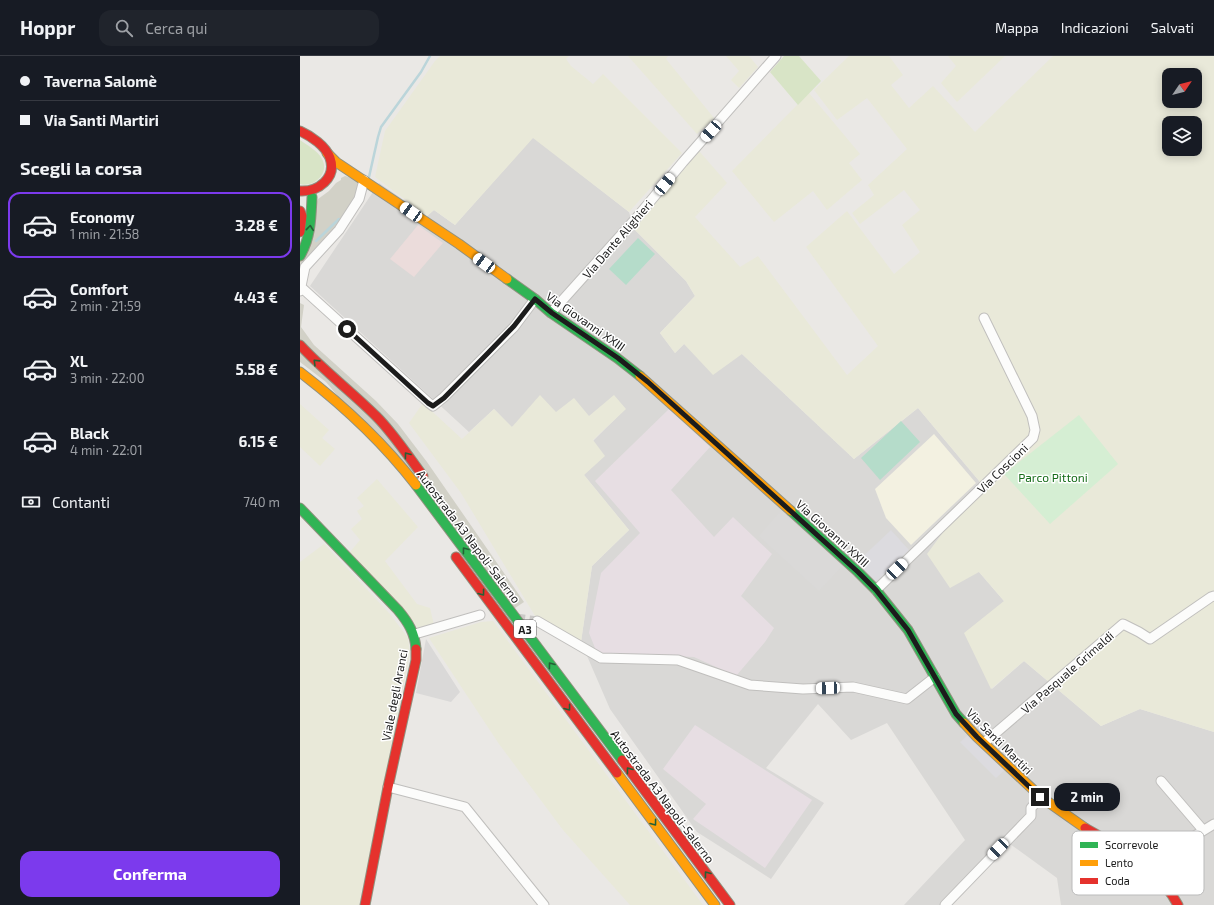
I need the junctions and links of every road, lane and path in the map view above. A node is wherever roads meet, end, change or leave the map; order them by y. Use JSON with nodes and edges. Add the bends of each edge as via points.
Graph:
{"nodes":[{"id":1,"x":776,"y":56,"type":"edge"},
{"id":2,"x":301,"y":131,"type":"edge"},
{"id":3,"x":327,"y":153,"type":"junction"},
{"id":4,"x":354,"y":174,"type":"junction"},
{"id":5,"x":364,"y":180,"type":"junction"},
{"id":6,"x":326,"y":181,"type":"junction"},
{"id":7,"x":318,"y":188,"type":"junction"},
{"id":8,"x":300,"y":191,"type":"edge"},
{"id":9,"x":312,"y":197,"type":"junction"},
{"id":10,"x":301,"y":214,"type":"edge"},
{"id":11,"x":300,"y":232,"type":"edge"},
{"id":12,"x":300,"y":256,"type":"edge"},
{"id":13,"x":300,"y":290,"type":"edge"},
{"id":14,"x":535,"y":299,"type":"junction"},
{"id":15,"x":552,"y":313,"type":"junction"},
{"id":16,"x":984,"y":318,"type":"dead end"},
{"id":17,"x":300,"y":345,"type":"edge"},
{"id":18,"x":300,"y":372,"type":"edge"},
{"id":19,"x":427,"y":480,"type":"dead end"},
{"id":20,"x":300,"y":508,"type":"edge"},
{"id":21,"x":467,"y":538,"type":"dead end"},
{"id":22,"x":452,"y":552,"type":"dead end"},
{"id":23,"x":876,"y":590,"type":"junction"},
{"id":24,"x":1214,"y":596,"type":"edge"},
{"id":25,"x":480,"y":615,"type":"dead end"},
{"id":26,"x":537,"y":621,"type":"tunnel mouth"},
{"id":27,"x":415,"y":634,"type":"junction"},
{"id":28,"x":531,"y":638,"type":"junction"},
{"id":29,"x":935,"y":677,"type":"junction"},
{"id":30,"x":984,"y":743,"type":"junction"},
{"id":31,"x":1162,"y":781,"type":"dead end"},
{"id":32,"x":388,"y":786,"type":"junction"},
{"id":33,"x":1040,"y":797,"type":"junction"},
{"id":34,"x":1214,"y":824,"type":"edge"},
{"id":35,"x":1203,"y":830,"type":"joint"},
{"id":36,"x":1091,"y":831,"type":"edge"},
{"id":37,"x":1172,"y":895,"type":"edge"},
{"id":38,"x":365,"y":905,"type":"edge"},
{"id":39,"x":544,"y":905,"type":"edge"},
{"id":40,"x":715,"y":905,"type":"edge"},
{"id":41,"x":730,"y":905,"type":"edge"},
{"id":42,"x":945,"y":905,"type":"edge"},
{"id":43,"x":1178,"y":905,"type":"edge"}],
"edges":[{"from":1,"to":15,"type":"street","name":"Via Dante Alighieri"},
{"from":2,"to":3,"type":"main road","name":"Via Giovanni XXIII"},
{"from":3,"to":4,"type":"main road","name":"Via Giovanni XXIII"},
{"from":3,"to":6,"type":"main road","via":[[332,164]]},
{"from":4,"to":5,"type":"main road","name":"Via Giovanni XXIII"},
{"from":4,"to":6,"type":"main road"},
{"from":5,"to":13,"type":"street","via":[[359,199],[340,230],[305,266]]},
{"from":5,"to":14,"type":"main road","name":"Via Giovanni XXIII"},
{"from":6,"to":7,"type":"main road"},
{"from":7,"to":8,"type":"main road"},
{"from":7,"to":9,"type":"main road"},
{"from":9,"to":10,"type":"main road"},
{"from":12,"to":9,"type":"main road","one_way":true,"via":[[310,232]]},
{"from":10,"to":11,"type":"main road"},
{"from":13,"to":14,"type":"street","via":[[433,406],[444,398],[514,326]]},
{"from":14,"to":15,"type":"main road","name":"Via Giovanni XXIII"},
{"from":15,"to":23,"type":"main road","name":"Via Giovanni XXIII","via":[[648,382]]},
{"from":16,"to":23,"type":"street","name":"Via Coscioni","via":[[1032,416],[1035,430],[1032,438]]},
{"from":19,"to":17,"type":"main road","one_way":true,"via":[[377,418]]},
{"from":28,"to":18,"type":"main road","name":"Autostrada A3 Napoli-Salerno","number":"A3","one_way":true,"via":[[401,466],[357,419]]},
{"from":20,"to":27,"type":"main road","name":"Viale degli Aranci","via":[[398,610]]},
{"from":21,"to":28,"type":"main road"},
{"from":22,"to":40,"type":"main road","name":"Autostrada A3 Napoli-Salerno","number":"A3","one_way":true},
{"from":23,"to":29,"type":"main road","name":"Via Santi Martiri","via":[[908,630]]},
{"from":24,"to":30,"type":"street","name":"Via Pasquale Grimaldi","via":[[1150,639],[1123,624]]},
{"from":25,"to":27,"type":"street"},
{"from":26,"to":29,"type":"street","via":[[601,658],[678,660],[750,685],[853,687],[907,699]]},
{"from":27,"to":32,"type":"main road","name":"Viale degli Aranci","via":[[416,660]]},
{"from":41,"to":28,"type":"main road","name":"Autostrada A3 Napoli-Salerno","number":"A3","one_way":true},
{"from":29,"to":30,"type":"main road","name":"Via Santi Martiri","via":[[956,714]]},
{"from":30,"to":33,"type":"main road","name":"Via Santi Martiri"},
{"from":31,"to":35,"type":"street"},
{"from":32,"to":38,"type":"main road","name":"Viale degli Aranci"},
{"from":32,"to":39,"type":"street","via":[[465,807]]},
{"from":33,"to":36,"type":"main road","name":"Via Santi Martiri"},
{"from":33,"to":42,"type":"street","via":[[1031,808],[1031,816]]},
{"from":34,"to":35,"type":"street"},
{"from":37,"to":43,"type":"main road","name":"Via Santi Martiri"}]}
